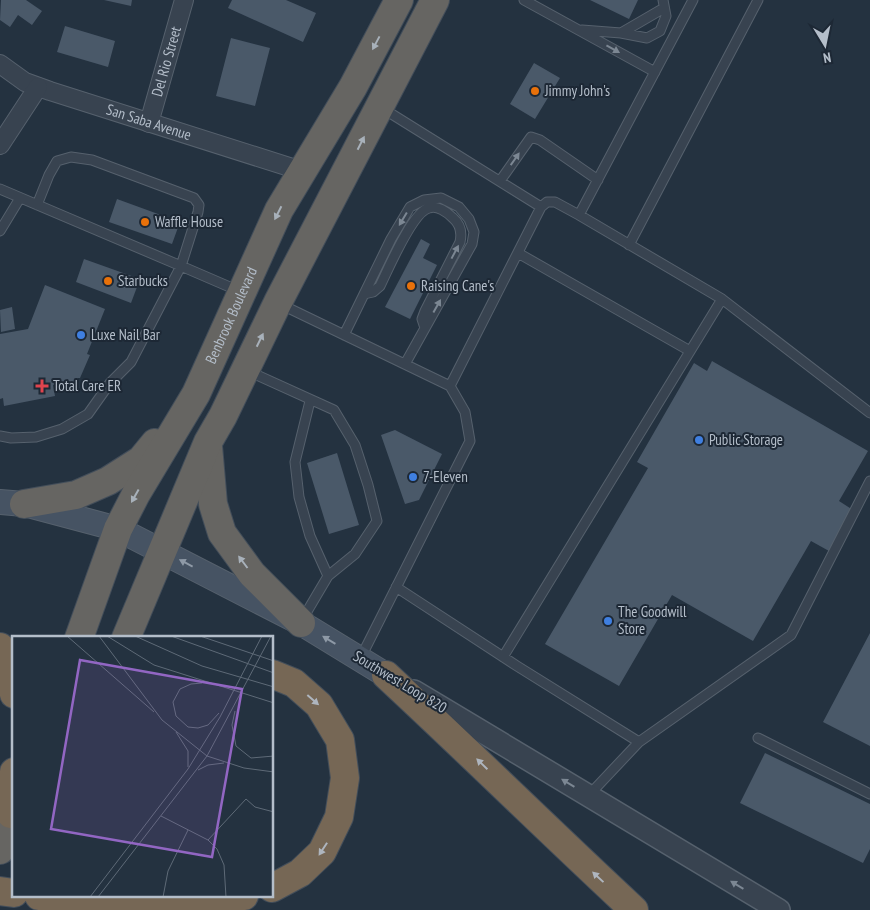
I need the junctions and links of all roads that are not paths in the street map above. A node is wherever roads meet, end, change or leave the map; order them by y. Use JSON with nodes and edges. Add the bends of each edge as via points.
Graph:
{"nodes":[{"id":1,"x":184,"y":0,"type":"edge"},
{"id":2,"x":399,"y":0,"type":"edge"},
{"id":3,"x":435,"y":0,"type":"edge"},
{"id":4,"x":524,"y":0,"type":"edge"},
{"id":5,"x":693,"y":0,"type":"edge"},
{"id":6,"x":758,"y":0,"type":"edge"},
{"id":7,"x":663,"y":4,"type":"edge"},
{"id":8,"x":576,"y":29,"type":"junction"},
{"id":9,"x":621,"y":33,"type":"junction"},
{"id":10,"x":0,"y":64,"type":"edge"},
{"id":11,"x":655,"y":72,"type":"junction"},
{"id":12,"x":38,"y":87,"type":"junction"},
{"id":13,"x":380,"y":107,"type":"junction"},
{"id":14,"x":149,"y":123,"type":"junction"},
{"id":15,"x":0,"y":144,"type":"edge"},
{"id":16,"x":302,"y":171,"type":"junction"},
{"id":17,"x":598,"y":180,"type":"junction"},
{"id":18,"x":500,"y":182,"type":"junction"},
{"id":19,"x":0,"y":190,"type":"edge"},
{"id":20,"x":20,"y":198,"type":"junction"},
{"id":21,"x":37,"y":205,"type":"junction"},
{"id":22,"x":541,"y":207,"type":"junction"},
{"id":23,"x":579,"y":216,"type":"junction"},
{"id":24,"x":0,"y":231,"type":"edge"},
{"id":25,"x":630,"y":245,"type":"junction"},
{"id":26,"x":518,"y":253,"type":"junction"},
{"id":27,"x":181,"y":266,"type":"junction"},
{"id":28,"x":242,"y":292,"type":"junction"},
{"id":29,"x":722,"y":299,"type":"junction"},
{"id":30,"x":278,"y":302,"type":"junction"},
{"id":31,"x":344,"y":335,"type":"junction"},
{"id":32,"x":690,"y":351,"type":"junction"},
{"id":33,"x":405,"y":364,"type":"junction"},
{"id":34,"x":245,"y":370,"type":"junction"},
{"id":35,"x":450,"y":386,"type":"junction"},
{"id":36,"x":196,"y":394,"type":"junction"},
{"id":37,"x":310,"y":401,"type":"junction"},
{"id":38,"x":870,"y":412,"type":"edge"},
{"id":39,"x":0,"y":436,"type":"edge"},
{"id":40,"x":208,"y":442,"type":"junction"},
{"id":41,"x":870,"y":481,"type":"edge"},
{"id":42,"x":12,"y":503,"type":"edge"},
{"id":43,"x":118,"y":529,"type":"junction"},
{"id":44,"x":162,"y":550,"type":"junction"},
{"id":45,"x":328,"y":576,"type":"junction"},
{"id":46,"x":396,"y":587,"type":"junction"},
{"id":47,"x":301,"y":623,"type":"junction"},
{"id":48,"x":80,"y":636,"type":"edge"},
{"id":49,"x":127,"y":636,"type":"edge"},
{"id":50,"x":0,"y":647,"type":"edge"},
{"id":51,"x":503,"y":657,"type":"junction"},
{"id":52,"x":360,"y":659,"type":"junction"},
{"id":53,"x":386,"y":674,"type":"junction"},
{"id":54,"x":274,"y":675,"type":"edge"},
{"id":55,"x":12,"y":686,"type":"edge"},
{"id":56,"x":758,"y":738,"type":"dead end"},
{"id":57,"x":639,"y":742,"type":"junction"},
{"id":58,"x":870,"y":794,"type":"edge"},
{"id":59,"x":588,"y":795,"type":"junction"},
{"id":60,"x":12,"y":799,"type":"edge"},
{"id":61,"x":11,"y":813,"type":"edge"},
{"id":62,"x":0,"y":850,"type":"edge"},
{"id":63,"x":274,"y":887,"type":"edge"},
{"id":64,"x":52,"y":898,"type":"edge"},
{"id":65,"x":231,"y":898,"type":"edge"},
{"id":66,"x":165,"y":910,"type":"edge"},
{"id":67,"x":169,"y":910,"type":"edge"},
{"id":68,"x":634,"y":910,"type":"edge"},
{"id":69,"x":779,"y":910,"type":"edge"}],
"edges":[{"from":1,"to":14,"type":"street","name":"Del Rio Street"},
{"from":2,"to":16,"type":"highway","name":"Benbrook Boulevard","one_way":true,"via":[[353,87]]},
{"from":3,"to":13,"type":"highway"},
{"from":4,"to":8,"type":"lane"},
{"from":5,"to":11,"type":"lane"},
{"from":6,"to":25,"type":"lane"},
{"from":7,"to":9,"type":"lane"},
{"from":7,"to":9,"type":"lane","via":[[666,16],[660,32],[647,38]]},
{"from":8,"to":9,"type":"lane"},
{"from":8,"to":11,"type":"lane","one_way":true},
{"from":10,"to":12,"type":"street","name":"San Saba Avenue"},
{"from":11,"to":17,"type":"lane"},
{"from":12,"to":14,"type":"street","name":"San Saba Avenue"},
{"from":12,"to":15,"type":"street"},
{"from":13,"to":18,"type":"lane"},
{"from":30,"to":13,"type":"highway","one_way":true},
{"from":14,"to":16,"type":"street","name":"San Saba Avenue"},
{"from":16,"to":28,"type":"highway","name":"Benbrook Boulevard","one_way":true,"via":[[279,210]]},
{"from":18,"to":17,"type":"lane","one_way":true,"via":[[531,137]]},
{"from":17,"to":23,"type":"lane"},
{"from":18,"to":22,"type":"lane"},
{"from":19,"to":20,"type":"lane"},
{"from":20,"to":21,"type":"lane"},
{"from":20,"to":24,"type":"lane"},
{"from":21,"to":27,"type":"lane"},
{"from":21,"to":27,"type":"lane","via":[[57,160],[71,157],[92,160],[194,198],[199,205],[198,212]]},
{"from":22,"to":23,"type":"lane","via":[[547,202],[555,202]]},
{"from":22,"to":26,"type":"lane"},
{"from":23,"to":25,"type":"lane"},
{"from":25,"to":29,"type":"lane"},
{"from":26,"to":32,"type":"lane"},
{"from":26,"to":35,"type":"lane"},
{"from":27,"to":28,"type":"lane"},
{"from":27,"to":39,"type":"lane","via":[[131,362],[110,383],[88,414],[62,429],[36,437]]},
{"from":28,"to":36,"type":"highway","name":"Benbrook Boulevard"},
{"from":29,"to":32,"type":"lane"},
{"from":29,"to":38,"type":"lane"},
{"from":30,"to":31,"type":"lane"},
{"from":34,"to":30,"type":"highway","one_way":true},
{"from":31,"to":33,"type":"lane"},
{"from":33,"to":31,"type":"lane","one_way":true,"via":[[472,244],[474,232],[469,219],[458,207],[441,198],[424,200],[410,207]]},
{"from":32,"to":51,"type":"lane"},
{"from":33,"to":35,"type":"lane"},
{"from":34,"to":37,"type":"lane"},
{"from":34,"to":40,"type":"highway"},
{"from":35,"to":46,"type":"lane","via":[[465,412],[470,441]]},
{"from":36,"to":42,"type":"highway","via":[[141,460],[108,481],[76,495]]},
{"from":36,"to":43,"type":"highway","name":"Benbrook Boulevard","one_way":true},
{"from":37,"to":45,"type":"lane","via":[[295,462],[310,536]]},
{"from":37,"to":45,"type":"lane","via":[[334,410],[355,445],[376,521],[355,554]]},
{"from":40,"to":44,"type":"highway"},
{"from":47,"to":40,"type":"highway","one_way":true,"via":[[252,574],[222,533],[213,504]]},
{"from":41,"to":57,"type":"lane","via":[[791,635]]},
{"from":42,"to":43,"type":"main road","name":"Southwest Loop 820"},
{"from":43,"to":44,"type":"main road","name":"Southwest Loop 820"},
{"from":43,"to":48,"type":"highway","name":"Benbrook Boulevard"},
{"from":47,"to":44,"type":"main road","name":"Southwest Loop 820","one_way":true},
{"from":44,"to":49,"type":"highway"},
{"from":45,"to":47,"type":"lane"},
{"from":46,"to":51,"type":"lane"},
{"from":46,"to":52,"type":"lane"},
{"from":52,"to":47,"type":"main road","name":"Southwest Loop 820","one_way":true},
{"from":50,"to":55,"type":"highway"},
{"from":51,"to":57,"type":"lane"},
{"from":52,"to":53,"type":"main road","name":"Southwest Loop 820"},
{"from":59,"to":53,"type":"street","name":"Southwest Loop 820","one_way":true},
{"from":68,"to":53,"type":"highway","one_way":true},
{"from":54,"to":63,"type":"highway","one_way":true,"via":[[294,683],[320,705],[340,740],[345,778],[339,817],[322,852],[300,873]]},
{"from":56,"to":58,"type":"lane"},
{"from":57,"to":59,"type":"lane"},
{"from":69,"to":59,"type":"street","name":"Southwest Loop 820","one_way":true},
{"from":60,"to":61,"type":"highway"},
{"from":61,"to":62,"type":"highway"},
{"from":64,"to":66,"type":"highway"},
{"from":65,"to":67,"type":"highway"}]}
